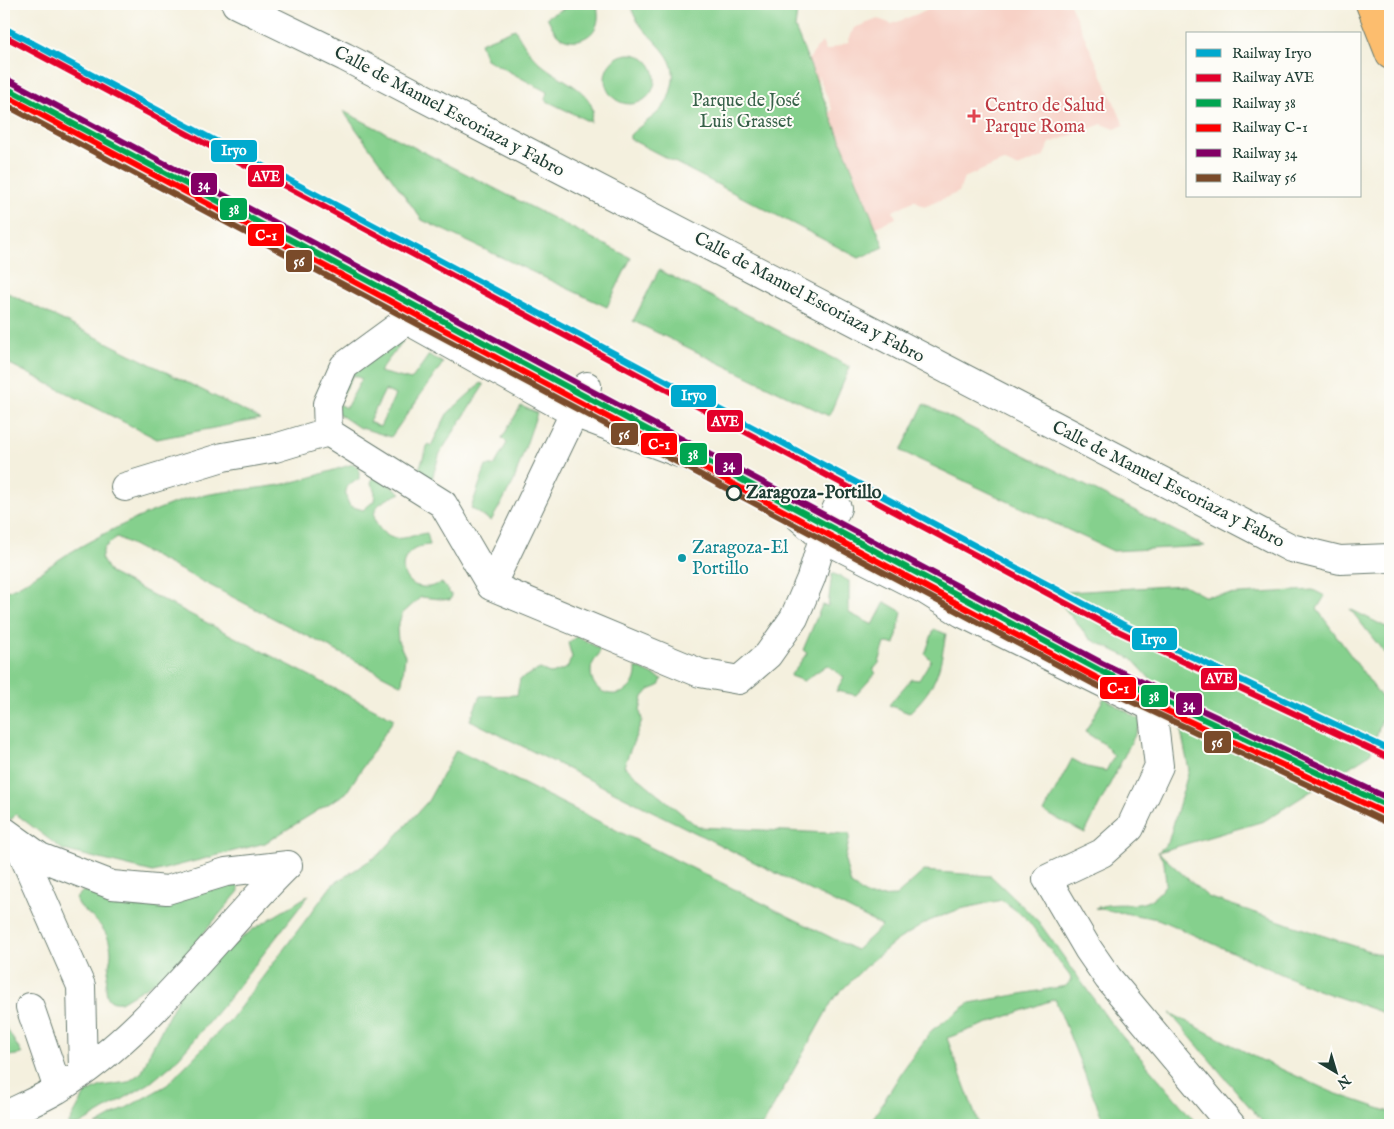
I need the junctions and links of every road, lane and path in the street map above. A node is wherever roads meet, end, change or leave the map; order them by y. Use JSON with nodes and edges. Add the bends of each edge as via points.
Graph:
{"nodes":[{"id":1,"x":236,"y":4,"type":"edge"},
{"id":2,"x":1370,"y":4,"type":"edge"},
{"id":3,"x":1390,"y":55,"type":"edge"},
{"id":4,"x":587,"y":386,"type":"dead end"},
{"id":5,"x":574,"y":413,"type":"junction"},
{"id":6,"x":328,"y":432,"type":"junction"},
{"id":7,"x":125,"y":487,"type":"dead end"},
{"id":8,"x":837,"y":508,"type":"dead end"},
{"id":9,"x":823,"y":538,"type":"junction"},
{"id":10,"x":1390,"y":558,"type":"edge"},
{"id":11,"x":491,"y":586,"type":"junction"},
{"id":12,"x":10,"y":835,"type":"edge"},
{"id":13,"x":30,"y":1007,"type":"dead end"},
{"id":14,"x":83,"y":1070,"type":"junction"},
{"id":15,"x":58,"y":1089,"type":"junction"},
{"id":16,"x":4,"y":1116,"type":"edge"},
{"id":17,"x":1231,"y":1125,"type":"edge"}],
"edges":[{"from":1,"to":10,"type":"street","name":"Calle de Manuel Escoriaza y Fabro","via":[[345,57],[1291,548],[1340,560]]},
{"from":2,"to":3,"type":"main road"},
{"from":4,"to":5,"type":"street"},
{"from":5,"to":6,"type":"street","via":[[407,320],[344,366],[327,404]]},
{"from":5,"to":9,"type":"street","via":[[687,456],[791,510]]},
{"from":5,"to":11,"type":"street"},
{"from":6,"to":7,"type":"street","via":[[275,448],[224,457]]},
{"from":6,"to":11,"type":"street","via":[[443,504]]},
{"from":8,"to":9,"type":"street"},
{"from":9,"to":11,"type":"street","via":[[794,618],[768,655],[739,680],[700,673]]},
{"from":9,"to":17,"type":"street","via":[[925,590],[962,613],[1152,708],[1160,766],[1130,828],[1102,853],[1047,879],[1108,978]]},
{"from":12,"to":14,"type":"street","via":[[81,986]]},
{"from":12,"to":14,"type":"street","via":[[40,857],[112,885],[167,890],[226,872],[288,865],[254,898],[170,993],[130,1032]]},
{"from":13,"to":15,"type":"street"},
{"from":14,"to":15,"type":"street"},
{"from":15,"to":16,"type":"street"}]}
